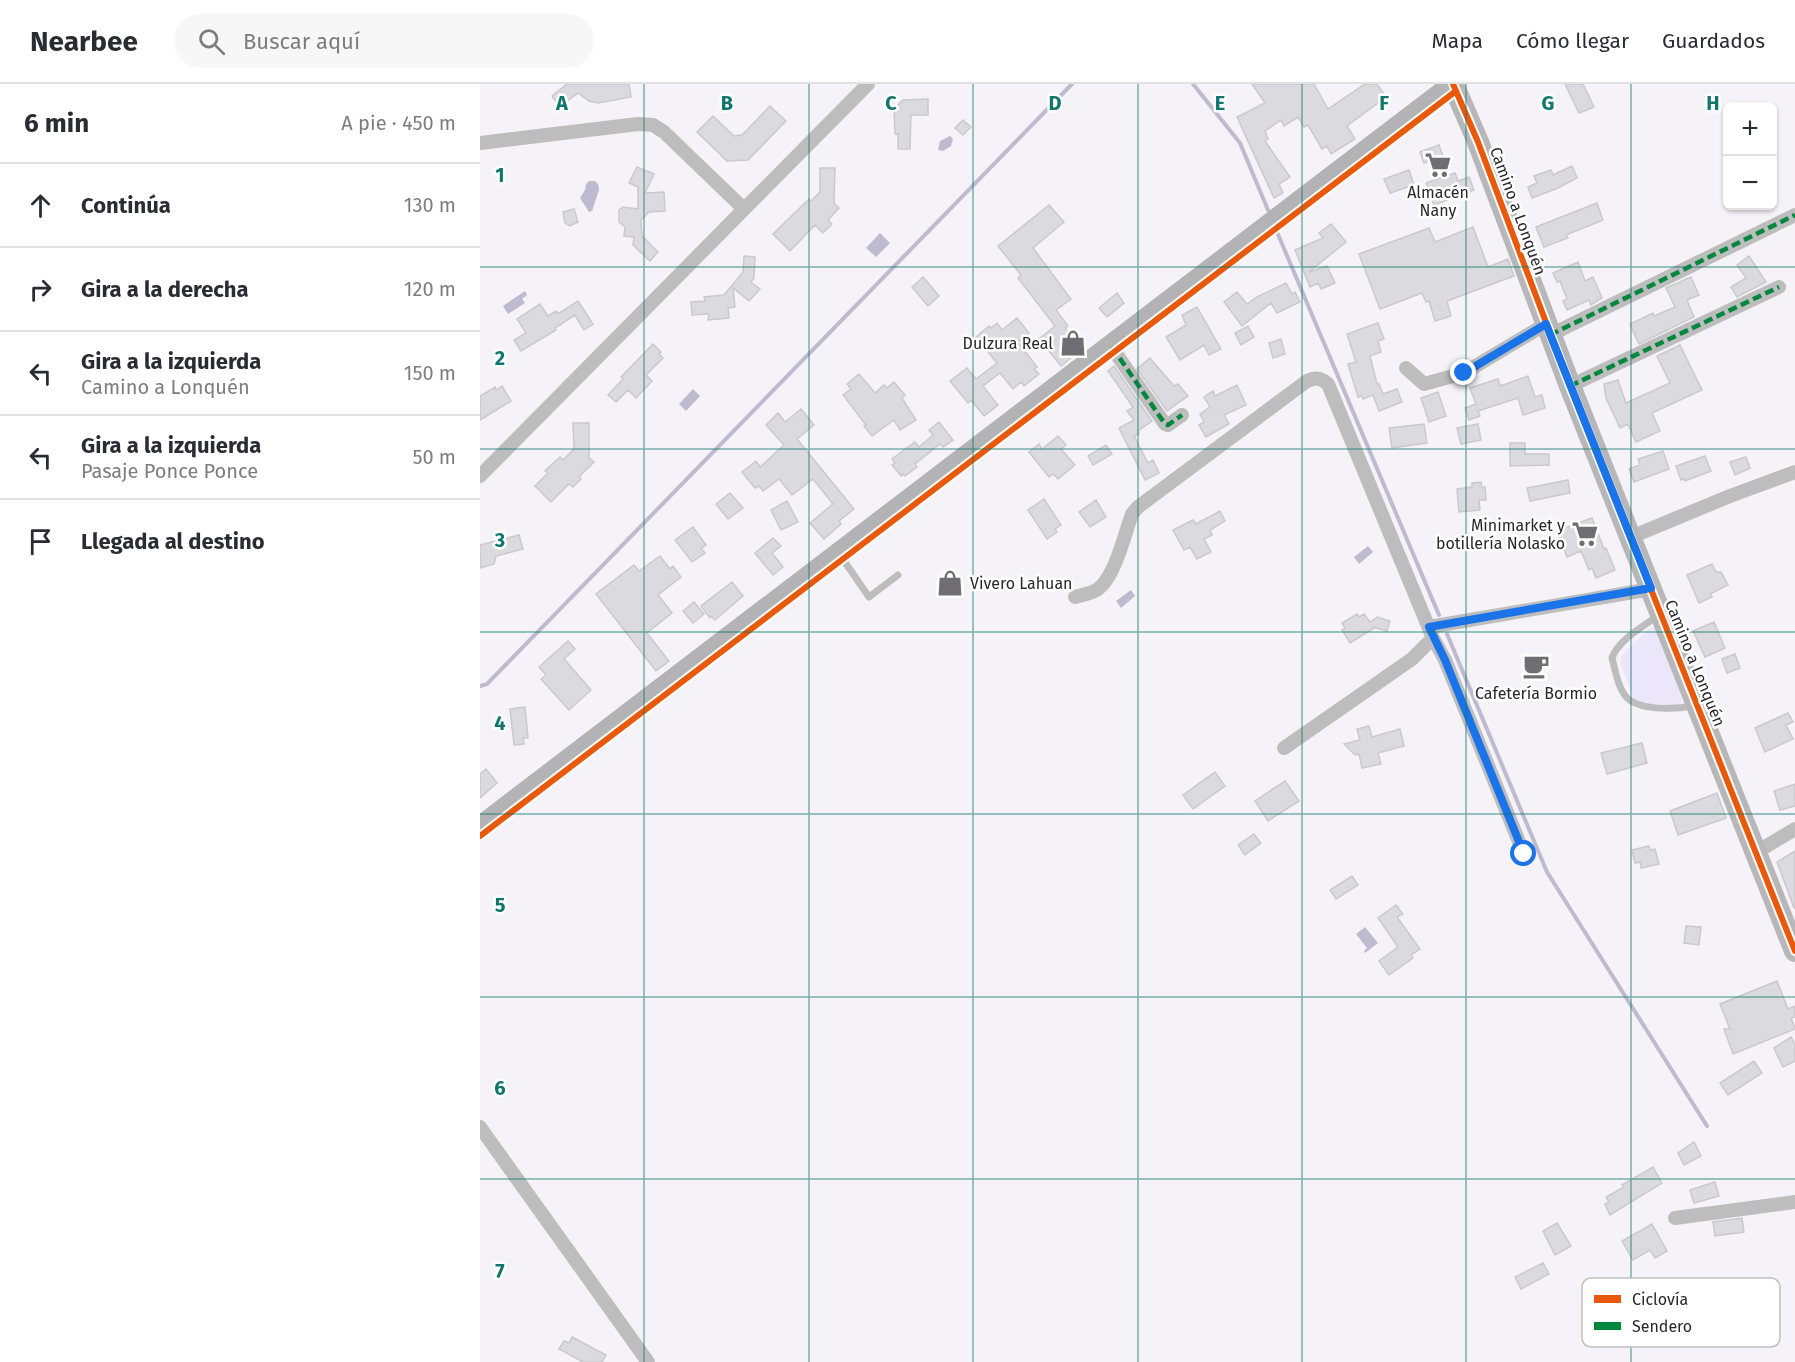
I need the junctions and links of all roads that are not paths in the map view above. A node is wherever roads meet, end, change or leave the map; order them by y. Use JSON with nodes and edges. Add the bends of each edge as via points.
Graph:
{"nodes":[{"id":1,"x":868,"y":84,"type":"edge"},
{"id":2,"x":1453,"y":84,"type":"edge"},
{"id":3,"x":480,"y":143,"type":"edge"},
{"id":4,"x":744,"y":209,"type":"junction"},
{"id":5,"x":1795,"y":215,"type":"edge"},
{"id":6,"x":1779,"y":287,"type":"dead end"},
{"id":7,"x":1548,"y":330,"type":"junction"},
{"id":8,"x":1110,"y":345,"type":"junction"},
{"id":9,"x":1406,"y":368,"type":"dead end"},
{"id":10,"x":1570,"y":386,"type":"junction"},
{"id":11,"x":1182,"y":415,"type":"dead end"},
{"id":12,"x":1795,"y":472,"type":"edge"},
{"id":13,"x":480,"y":476,"type":"edge"},
{"id":14,"x":1631,"y":537,"type":"junction"},
{"id":15,"x":839,"y":552,"type":"junction"},
{"id":16,"x":898,"y":575,"type":"dead end"},
{"id":17,"x":1651,"y":588,"type":"junction"},
{"id":18,"x":1075,"y":597,"type":"dead end"},
{"id":19,"x":1661,"y":613,"type":"junction"},
{"id":20,"x":1431,"y":632,"type":"junction"},
{"id":21,"x":1697,"y":706,"type":"junction"},
{"id":22,"x":1284,"y":748,"type":"dead end"},
{"id":23,"x":480,"y":826,"type":"edge"},
{"id":24,"x":1795,"y":829,"type":"edge"},
{"id":25,"x":1755,"y":853,"type":"junction"},
{"id":26,"x":1524,"y":854,"type":"dead end"},
{"id":27,"x":1795,"y":951,"type":"edge"},
{"id":28,"x":480,"y":1127,"type":"edge"},
{"id":29,"x":1795,"y":1202,"type":"edge"},
{"id":30,"x":1675,"y":1218,"type":"dead end"},
{"id":31,"x":648,"y":1362,"type":"edge"}],
"edges":[{"from":1,"to":4,"type":"street"},
{"from":2,"to":7,"type":"main road","name":"Camino a Lonquén"},
{"from":2,"to":8,"type":"main road"},
{"from":3,"to":4,"type":"street","via":[[653,125]]},
{"from":4,"to":13,"type":"street"},
{"from":5,"to":7,"type":"street"},
{"from":6,"to":10,"type":"street"},
{"from":7,"to":9,"type":"street","via":[[1464,373],[1424,384]]},
{"from":7,"to":10,"type":"main road","name":"Camino a Lonquén"},
{"from":8,"to":11,"type":"street","via":[[1165,424]]},
{"from":8,"to":15,"type":"main road"},
{"from":10,"to":14,"type":"main road","name":"Camino a Lonquén"},
{"from":12,"to":14,"type":"street"},
{"from":14,"to":17,"type":"main road","name":"Camino a Lonquén"},
{"from":15,"to":16,"type":"lane","via":[[869,597]]},
{"from":15,"to":23,"type":"main road"},
{"from":17,"to":19,"type":"main road","name":"Camino a Lonquén"},
{"from":17,"to":20,"type":"street"},
{"from":18,"to":20,"type":"street","via":[[1098,590],[1104,582],[1138,507],[1315,378],[1328,384]]},
{"from":19,"to":21,"type":"main road","name":"Camino a Lonquén"},
{"from":19,"to":21,"type":"lane","via":[[1620,644],[1614,654],[1622,691],[1642,706]]},
{"from":20,"to":22,"type":"street","via":[[1412,658]]},
{"from":20,"to":26,"type":"street"},
{"from":21,"to":25,"type":"main road","name":"Camino a Lonquén"},
{"from":24,"to":25,"type":"street"},
{"from":25,"to":27,"type":"main road","name":"Camino a Lonquén"},
{"from":28,"to":31,"type":"street"},
{"from":29,"to":30,"type":"street"}]}
